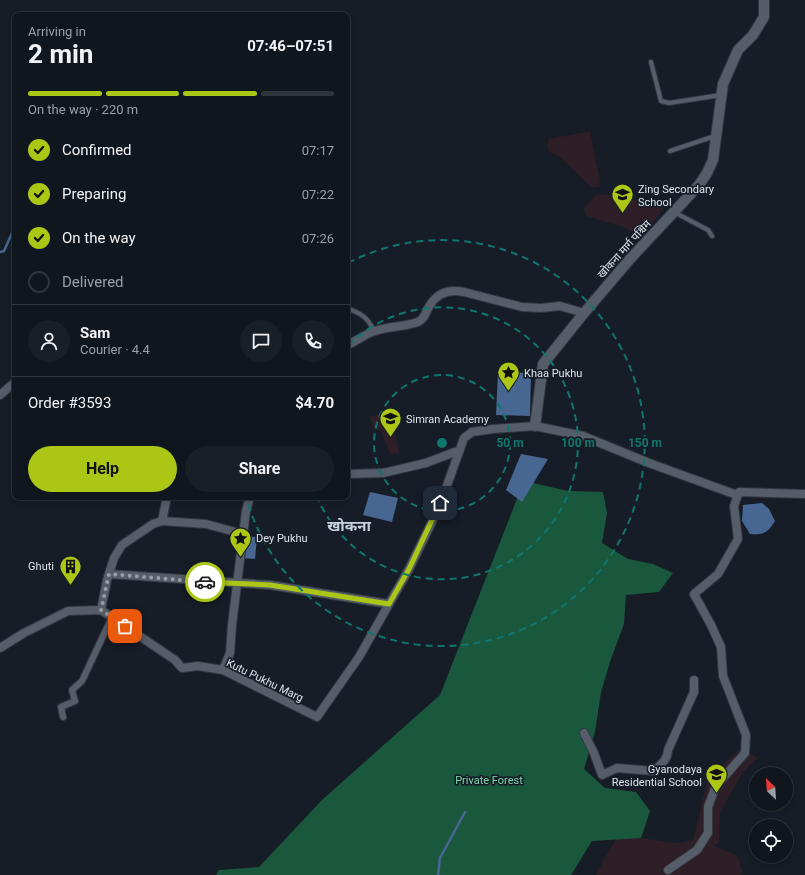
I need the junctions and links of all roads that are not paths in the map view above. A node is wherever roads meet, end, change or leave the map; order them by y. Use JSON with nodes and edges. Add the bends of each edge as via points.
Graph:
{"nodes":[{"id":1,"x":764,"y":0,"type":"edge"},
{"id":2,"x":651,"y":62,"type":"dead end"},
{"id":3,"x":721,"y":95,"type":"junction"},
{"id":4,"x":716,"y":136,"type":"junction"},
{"id":5,"x":670,"y":151,"type":"dead end"},
{"id":6,"x":674,"y":212,"type":"junction"},
{"id":7,"x":712,"y":236,"type":"dead end"},
{"id":8,"x":350,"y":309,"type":"edge"},
{"id":9,"x":584,"y":313,"type":"junction"},
{"id":10,"x":375,"y":331,"type":"junction"},
{"id":11,"x":350,"y":344,"type":"edge"},
{"id":12,"x":12,"y":385,"type":"edge"},
{"id":13,"x":0,"y":395,"type":"edge"},
{"id":14,"x":535,"y":426,"type":"junction"},
{"id":15,"x":460,"y":450,"type":"junction"},
{"id":16,"x":350,"y":474,"type":"edge"},
{"id":17,"x":739,"y":492,"type":"junction"},
{"id":18,"x":805,"y":494,"type":"edge"},
{"id":19,"x":166,"y":500,"type":"edge"},
{"id":20,"x":249,"y":500,"type":"edge"},
{"id":21,"x":162,"y":521,"type":"junction"},
{"id":22,"x":244,"y":534,"type":"junction"},
{"id":23,"x":109,"y":574,"type":"junction"},
{"id":24,"x":237,"y":584,"type":"junction"},
{"id":25,"x":389,"y":604,"type":"junction"},
{"id":26,"x":101,"y":610,"type":"junction"},
{"id":27,"x":112,"y":618,"type":"junction"},
{"id":28,"x":0,"y":648,"type":"edge"},
{"id":29,"x":223,"y":670,"type":"junction"},
{"id":30,"x":694,"y":680,"type":"dead end"},
{"id":31,"x":63,"y":717,"type":"dead end"},
{"id":32,"x":584,"y":733,"type":"dead end"},
{"id":33,"x":668,"y":870,"type":"dead end"}],
"edges":[{"from":1,"to":3,"type":"street","name":"खोकना मार्ग पश्चिम","via":[[764,17],[753,35],[738,50],[723,84]]},
{"from":2,"to":3,"type":"lane","via":[[661,100],[669,104]]},
{"from":3,"to":4,"type":"street","name":"खोकना मार्ग पश्चिम"},
{"from":4,"to":5,"type":"lane"},
{"from":4,"to":6,"type":"street","name":"खोकना मार्ग पश्चिम","via":[[713,160],[707,172],[699,185]]},
{"from":6,"to":7,"type":"lane","via":[[708,230]]},
{"from":6,"to":9,"type":"street","name":"खोकना मार्ग पश्चिम"},
{"from":8,"to":10,"type":"lane","via":[[363,315]]},
{"from":9,"to":10,"type":"street","via":[[560,306],[522,307],[455,290],[446,291],[438,296],[419,322]]},
{"from":9,"to":14,"type":"street","name":"खोकना मार्ग पश्चिम","via":[[543,364]]},
{"from":10,"to":11,"type":"street"},
{"from":12,"to":13,"type":"street"},
{"from":14,"to":15,"type":"street","via":[[472,432],[464,438]]},
{"from":14,"to":17,"type":"street","via":[[583,436],[649,463],[737,494]]},
{"from":15,"to":16,"type":"street","via":[[426,463],[383,473]]},
{"from":15,"to":25,"type":"street","via":[[430,526]]},
{"from":17,"to":18,"type":"street"},
{"from":17,"to":33,"type":"street","via":[[734,506],[738,539],[718,574],[694,594],[721,647],[723,676],[746,735],[745,753],[716,786],[708,807],[708,833],[697,850]]},
{"from":19,"to":21,"type":"street"},
{"from":20,"to":22,"type":"street"},
{"from":21,"to":22,"type":"street","via":[[206,524]]},
{"from":21,"to":23,"type":"street","via":[[153,524],[122,545]]},
{"from":22,"to":24,"type":"street"},
{"from":23,"to":24,"type":"street"},
{"from":23,"to":26,"type":"street"},
{"from":24,"to":25,"type":"street","via":[[270,585]]},
{"from":24,"to":29,"type":"street","via":[[230,653]]},
{"from":25,"to":29,"type":"street","name":"Kutu Pukhu Marg","via":[[359,657],[317,717]]},
{"from":26,"to":27,"type":"street","name":"Kutu Pukhu Marg"},
{"from":26,"to":28,"type":"street","via":[[68,611]]},
{"from":27,"to":29,"type":"street","name":"Kutu Pukhu Marg","via":[[175,660],[182,668],[198,666]]},
{"from":27,"to":31,"type":"street","via":[[82,681],[72,690],[75,701],[61,707]]},
{"from":30,"to":32,"type":"street","via":[[694,692],[668,755],[663,764],[653,771],[617,768],[602,774]]}]}
